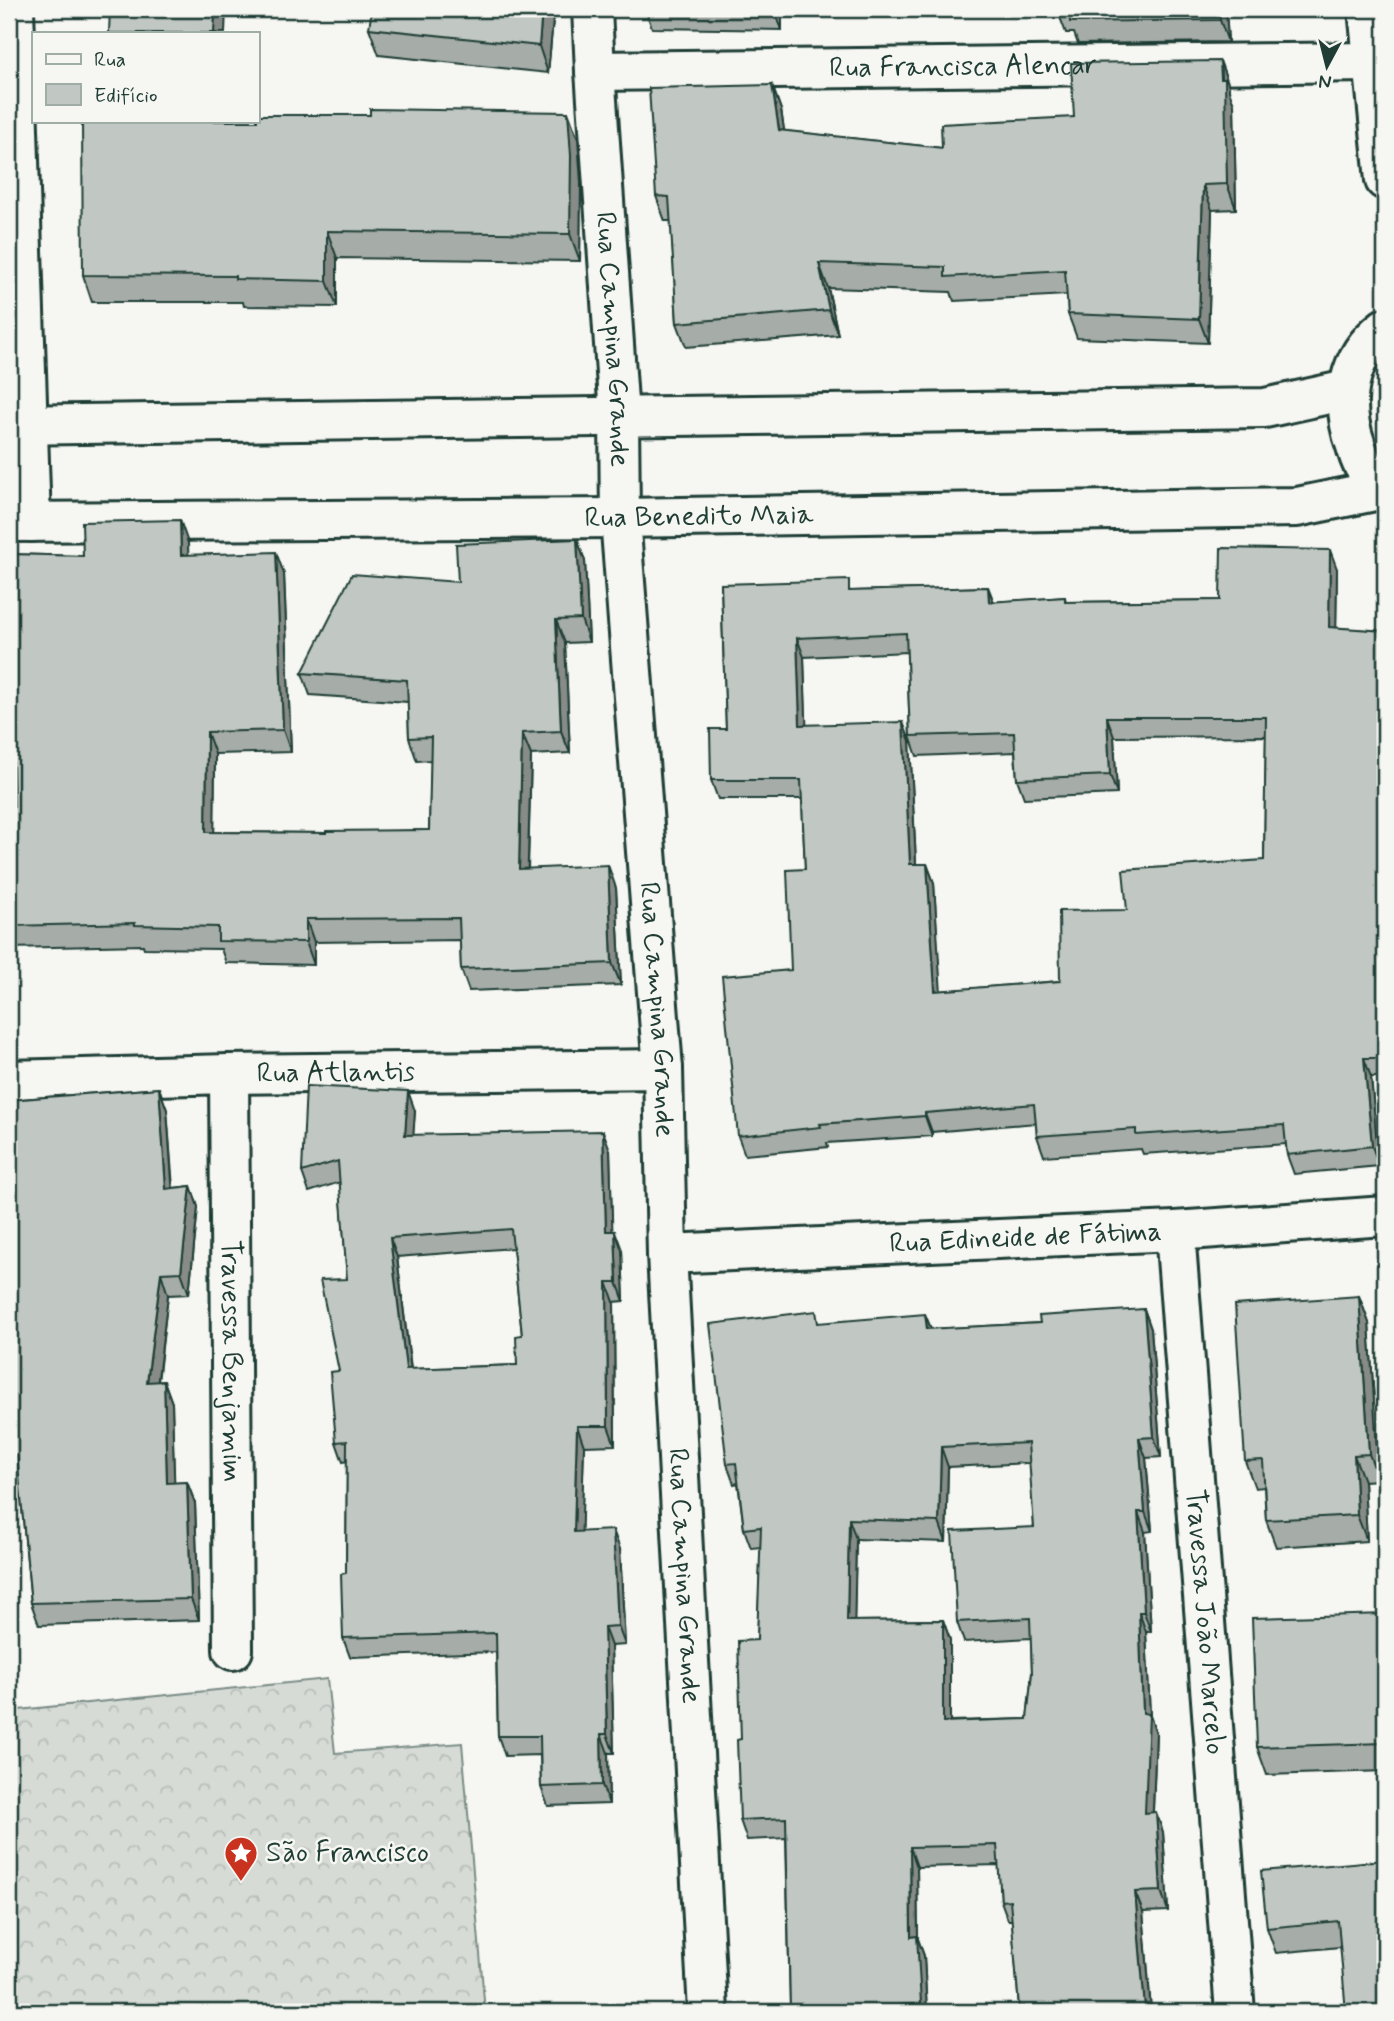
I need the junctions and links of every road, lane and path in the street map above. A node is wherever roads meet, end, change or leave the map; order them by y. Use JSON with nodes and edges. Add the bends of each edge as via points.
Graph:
{"nodes":[{"id":1,"x":14,"y":9,"type":"edge"},
{"id":2,"x":592,"y":9,"type":"edge"},
{"id":3,"x":1368,"y":9,"type":"edge"},
{"id":4,"x":1373,"y":62,"type":"junction"},
{"id":5,"x":595,"y":71,"type":"junction"},
{"id":6,"x":1385,"y":180,"type":"edge"},
{"id":7,"x":1385,"y":328,"type":"edge"},
{"id":8,"x":1348,"y":390,"type":"junction"},
{"id":9,"x":619,"y":416,"type":"junction"},
{"id":10,"x":18,"y":425,"type":"edge"},
{"id":11,"x":1385,"y":483,"type":"edge"},
{"id":12,"x":1385,"y":489,"type":"edge"},
{"id":13,"x":620,"y":518,"type":"junction"},
{"id":14,"x":20,"y":522,"type":"edge"},
{"id":15,"x":663,"y":1069,"type":"junction"},
{"id":16,"x":229,"y":1074,"type":"junction"},
{"id":17,"x":9,"y":1080,"type":"edge"},
{"id":18,"x":1385,"y":1216,"type":"edge"},
{"id":19,"x":1175,"y":1231,"type":"junction"},
{"id":20,"x":667,"y":1254,"type":"junction"},
{"id":21,"x":233,"y":1650,"type":"dead end"},
{"id":22,"x":708,"y":2012,"type":"edge"},
{"id":23,"x":1235,"y":2012,"type":"edge"}],
"edges":[{"from":1,"to":10,"type":"street"},
{"from":2,"to":5,"type":"street","name":"Rua Campina Grande"},
{"from":3,"to":4,"type":"street"},
{"from":4,"to":5,"type":"street","name":"Rua Francisca Alencar"},
{"from":4,"to":6,"type":"street"},
{"from":5,"to":9,"type":"street","name":"Rua Campina Grande"},
{"from":7,"to":8,"type":"street","via":[[1357,361]]},
{"from":8,"to":9,"type":"street","via":[[1265,408]]},
{"from":8,"to":11,"type":"street","via":[[1350,429],[1363,464]]},
{"from":9,"to":10,"type":"street"},
{"from":9,"to":13,"type":"street","name":"Rua Campina Grande"},
{"from":10,"to":14,"type":"street"},
{"from":12,"to":13,"type":"street","name":"Rua Benedito Maia","via":[[1297,507]]},
{"from":13,"to":14,"type":"street","name":"Rua Benedito Maia"},
{"from":13,"to":15,"type":"street","name":"Rua Campina Grande"},
{"from":15,"to":16,"type":"street","name":"Rua Atlantis"},
{"from":15,"to":20,"type":"street","name":"Rua Campina Grande"},
{"from":16,"to":17,"type":"street","name":"Rua Atlantis"},
{"from":16,"to":21,"type":"street","name":"Travessa Benjamim"},
{"from":18,"to":19,"type":"street","name":"Rua Edineide de Fátima"},
{"from":19,"to":20,"type":"street","name":"Rua Edineide de Fátima"},
{"from":19,"to":23,"type":"street","name":"Travessa João Marcelo"},
{"from":20,"to":22,"type":"street","name":"Rua Campina Grande"}]}
